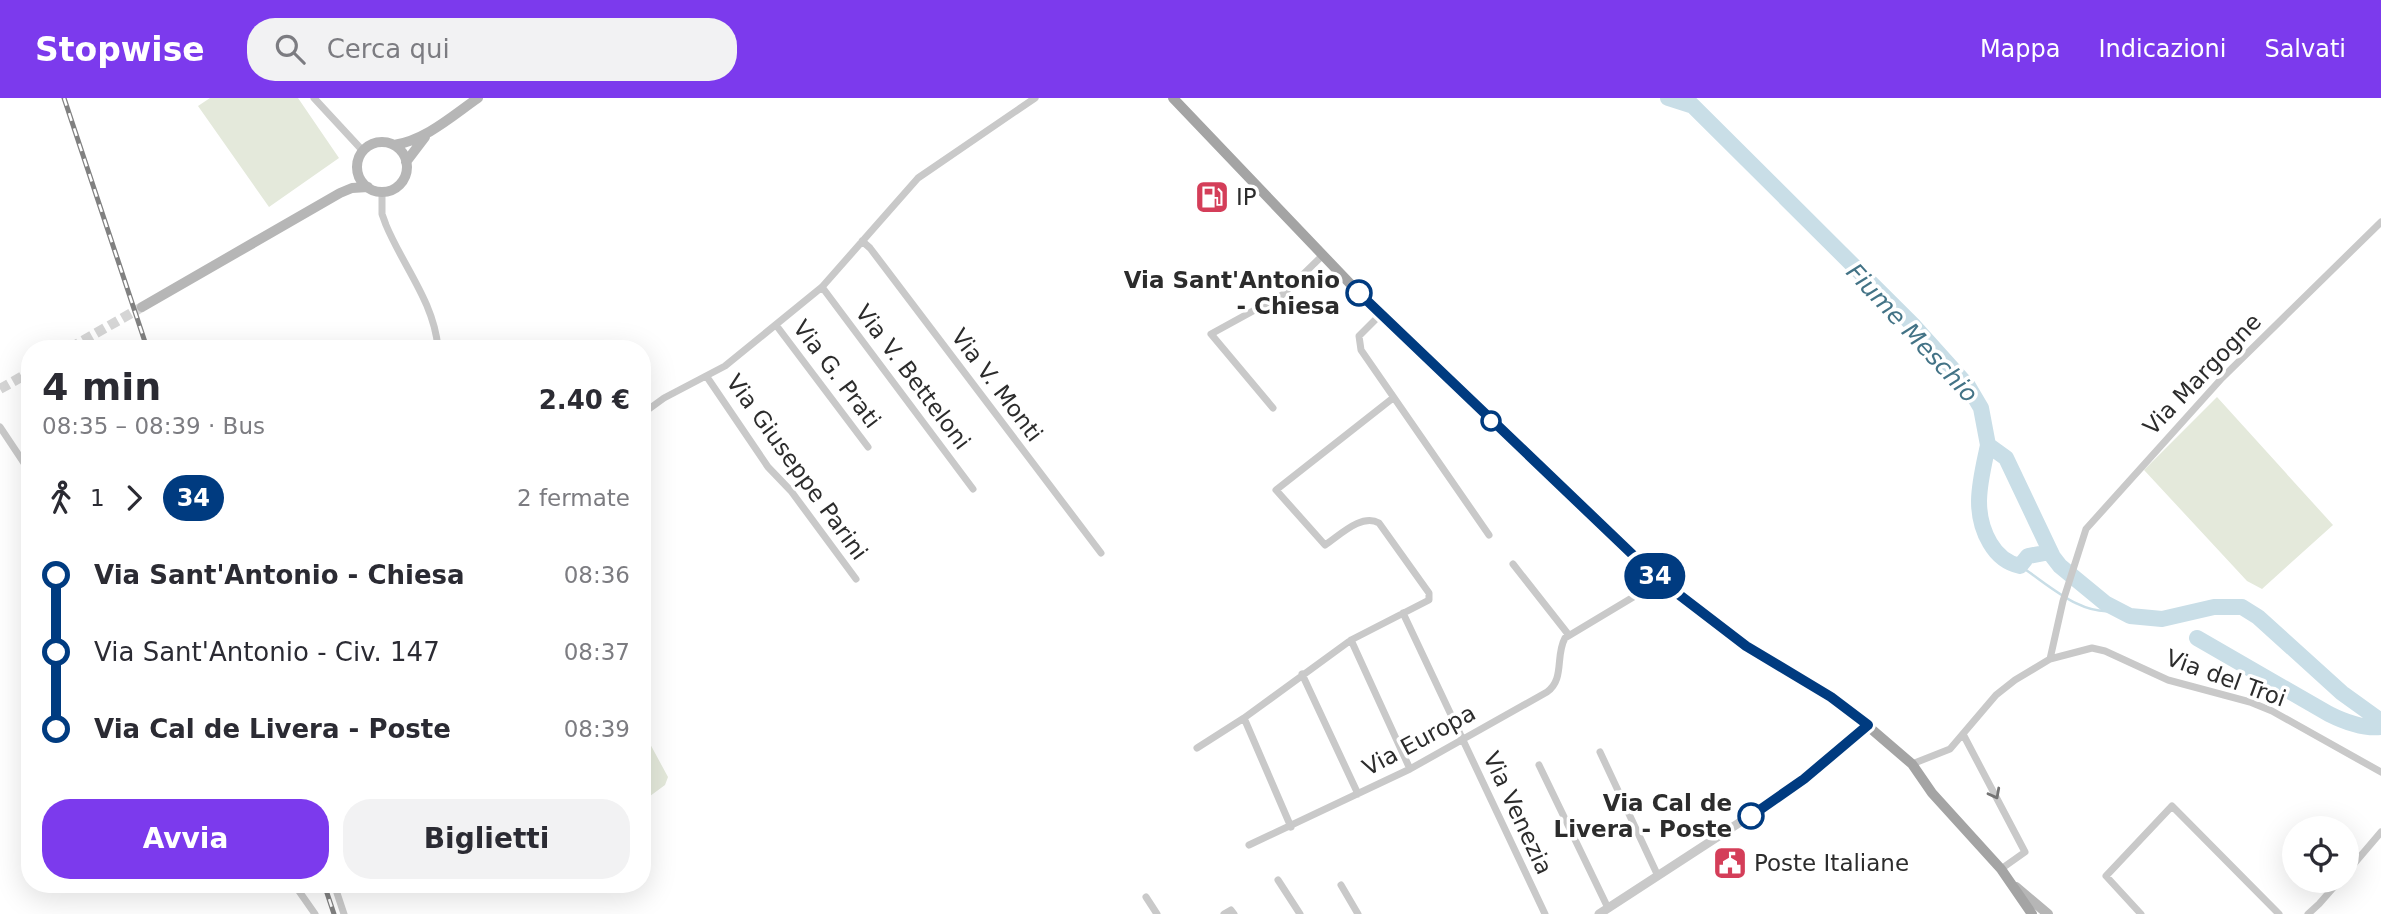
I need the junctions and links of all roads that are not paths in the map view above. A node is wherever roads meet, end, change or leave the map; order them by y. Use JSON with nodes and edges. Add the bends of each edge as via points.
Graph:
{"nodes":[{"id":1,"x":314,"y":98,"type":"edge"},
{"id":2,"x":478,"y":98,"type":"edge"},
{"id":3,"x":1035,"y":98,"type":"edge"},
{"id":4,"x":1173,"y":98,"type":"edge"},
{"id":5,"x":430,"y":131,"type":"junction"},
{"id":6,"x":394,"y":145,"type":"junction"},
{"id":7,"x":363,"y":150,"type":"junction"},
{"id":8,"x":406,"y":162,"type":"junction"},
{"id":9,"x":358,"y":171,"type":"junction"},
{"id":10,"x":368,"y":187,"type":"junction"},
{"id":11,"x":382,"y":191,"type":"junction"},
{"id":12,"x":340,"y":192,"type":"junction"},
{"id":13,"x":2381,"y":222,"type":"edge"},
{"id":14,"x":862,"y":241,"type":"junction"},
{"id":15,"x":1323,"y":255,"type":"junction"},
{"id":16,"x":822,"y":287,"type":"junction"},
{"id":17,"x":142,"y":307,"type":"tunnel mouth"},
{"id":18,"x":1381,"y":314,"type":"junction"},
{"id":19,"x":776,"y":325,"type":"junction"},
{"id":20,"x":437,"y":340,"type":"edge"},
{"id":21,"x":707,"y":377,"type":"junction"},
{"id":22,"x":1393,"y":398,"type":"junction"},
{"id":23,"x":651,"y":407,"type":"edge"},
{"id":24,"x":1273,"y":408,"type":"dead end"},
{"id":25,"x":0,"y":427,"type":"edge"},
{"id":26,"x":868,"y":447,"type":"dead end"},
{"id":27,"x":21,"y":458,"type":"edge"},
{"id":28,"x":973,"y":489,"type":"dead end"},
{"id":29,"x":1489,"y":534,"type":"dead end"},
{"id":30,"x":1101,"y":553,"type":"dead end"},
{"id":31,"x":1513,"y":564,"type":"dead end"},
{"id":32,"x":1656,"y":577,"type":"junction"},
{"id":33,"x":856,"y":579,"type":"dead end"},
{"id":34,"x":1403,"y":613,"type":"junction"},
{"id":35,"x":1568,"y":634,"type":"junction"},
{"id":36,"x":1351,"y":640,"type":"junction"},
{"id":37,"x":2050,"y":659,"type":"junction"},
{"id":38,"x":1302,"y":674,"type":"junction"},
{"id":39,"x":1244,"y":718,"type":"junction"},
{"id":40,"x":1868,"y":725,"type":"junction"},
{"id":41,"x":1964,"y":736,"type":"junction"},
{"id":42,"x":1462,"y":740,"type":"junction"},
{"id":43,"x":1197,"y":748,"type":"dead end"},
{"id":44,"x":1600,"y":752,"type":"dead end"},
{"id":45,"x":1912,"y":764,"type":"junction"},
{"id":46,"x":1539,"y":765,"type":"dead end"},
{"id":47,"x":1410,"y":769,"type":"junction"},
{"id":48,"x":2381,"y":772,"type":"edge"},
{"id":49,"x":1358,"y":794,"type":"junction"},
{"id":50,"x":1291,"y":827,"type":"junction"},
{"id":51,"x":2381,"y":832,"type":"edge"},
{"id":52,"x":1249,"y":845,"type":"dead end"},
{"id":53,"x":2359,"y":858,"type":"edge"},
{"id":54,"x":2001,"y":869,"type":"junction"},
{"id":55,"x":1658,"y":876,"type":"junction"},
{"id":56,"x":1278,"y":880,"type":"dead end"},
{"id":57,"x":1341,"y":885,"type":"dead end"},
{"id":58,"x":2013,"y":885,"type":"junction"},
{"id":59,"x":300,"y":893,"type":"edge"},
{"id":60,"x":337,"y":893,"type":"edge"},
{"id":61,"x":2329,"y":893,"type":"edge"},
{"id":62,"x":1146,"y":897,"type":"dead end"},
{"id":63,"x":1608,"y":908,"type":"junction"},
{"id":64,"x":315,"y":914,"type":"edge"},
{"id":65,"x":344,"y":914,"type":"edge"},
{"id":66,"x":1157,"y":914,"type":"edge"},
{"id":67,"x":1224,"y":914,"type":"edge"},
{"id":68,"x":1234,"y":914,"type":"edge"},
{"id":69,"x":1300,"y":914,"type":"edge"},
{"id":70,"x":1358,"y":914,"type":"edge"},
{"id":71,"x":1545,"y":914,"type":"edge"},
{"id":72,"x":1599,"y":914,"type":"edge"},
{"id":73,"x":2032,"y":914,"type":"edge"},
{"id":74,"x":2048,"y":914,"type":"edge"},
{"id":75,"x":2141,"y":914,"type":"edge"},
{"id":76,"x":2278,"y":914,"type":"edge"},
{"id":77,"x":2308,"y":914,"type":"edge"}],
"edges":[{"from":1,"to":7,"type":"street"},
{"from":2,"to":5,"type":"main road"},
{"from":3,"to":14,"type":"street","via":[[923,174]]},
{"from":4,"to":15,"type":"main road"},
{"from":5,"to":6,"type":"main road"},
{"from":5,"to":8,"type":"main road"},
{"from":6,"to":7,"type":"main road","via":[[377,142]]},
{"from":6,"to":8,"type":"main road"},
{"from":7,"to":9,"type":"main road"},
{"from":8,"to":11,"type":"main road","via":[[402,181]]},
{"from":9,"to":10,"type":"main road"},
{"from":9,"to":12,"type":"main road"},
{"from":10,"to":11,"type":"main road"},
{"from":10,"to":12,"type":"main road"},
{"from":11,"to":20,"type":"street","via":[[386,225],[429,311]]},
{"from":12,"to":17,"type":"main road"},
{"from":13,"to":37,"type":"street","name":"Via Margogne","via":[[2222,378],[2085,529]]},
{"from":14,"to":16,"type":"street"},
{"from":14,"to":30,"type":"street","name":"Via V. Monti"},
{"from":15,"to":18,"type":"main road"},
{"from":15,"to":24,"type":"street","via":[[1282,295],[1211,334]]},
{"from":16,"to":19,"type":"street"},
{"from":16,"to":28,"type":"street","name":"Via V. Betteloni"},
{"from":18,"to":22,"type":"street","via":[[1360,333],[1359,345]]},
{"from":18,"to":32,"type":"main road"},
{"from":19,"to":21,"type":"street"},
{"from":19,"to":26,"type":"street","name":"Via G. Prati"},
{"from":21,"to":23,"type":"street"},
{"from":21,"to":33,"type":"street","name":"Via Giuseppe Parini","via":[[768,467]]},
{"from":22,"to":29,"type":"street"},
{"from":22,"to":34,"type":"street","via":[[1276,490],[1325,545],[1364,520],[1379,523],[1429,593],[1424,604]]},
{"from":25,"to":27,"type":"street"},
{"from":31,"to":35,"type":"street"},
{"from":32,"to":35,"type":"street","via":[[1635,596]]},
{"from":32,"to":40,"type":"main road","via":[[1746,646]]},
{"from":34,"to":36,"type":"street"},
{"from":34,"to":42,"type":"street","name":"Via Venezia"},
{"from":35,"to":42,"type":"street","name":"Via Europa","via":[[1552,688]]},
{"from":36,"to":38,"type":"street"},
{"from":36,"to":47,"type":"street"},
{"from":37,"to":41,"type":"street","via":[[1996,695]]},
{"from":37,"to":48,"type":"street","name":"Via del Troi","via":[[2092,648],[2105,651],[2168,680],[2272,711]]},
{"from":38,"to":39,"type":"street"},
{"from":38,"to":49,"type":"street"},
{"from":39,"to":43,"type":"street"},
{"from":39,"to":50,"type":"street"},
{"from":40,"to":45,"type":"main road"},
{"from":40,"to":55,"type":"street","via":[[1785,793]]},
{"from":41,"to":45,"type":"street","via":[[1950,749]]},
{"from":41,"to":54,"type":"street","one_way":true,"via":[[2025,852]]},
{"from":42,"to":47,"type":"street","name":"Via Europa"},
{"from":42,"to":71,"type":"street","name":"Via Venezia"},
{"from":44,"to":55,"type":"street"},
{"from":45,"to":54,"type":"main road"},
{"from":46,"to":63,"type":"street"},
{"from":47,"to":49,"type":"street","name":"Via Europa"},
{"from":49,"to":50,"type":"street","name":"Via Europa"},
{"from":50,"to":52,"type":"street","name":"Via Europa"},
{"from":51,"to":53,"type":"street"},
{"from":54,"to":58,"type":"main road"},
{"from":55,"to":63,"type":"street"},
{"from":56,"to":69,"type":"street"},
{"from":57,"to":70,"type":"street"},
{"from":58,"to":73,"type":"main road"},
{"from":58,"to":74,"type":"main road"},
{"from":59,"to":64,"type":"street"},
{"from":60,"to":65,"type":"street"},
{"from":61,"to":77,"type":"street"},
{"from":62,"to":66,"type":"street"},
{"from":63,"to":72,"type":"street"},
{"from":67,"to":68,"type":"street","via":[[1231,910]]},
{"from":75,"to":76,"type":"street","via":[[2106,876],[2172,806]]}]}
